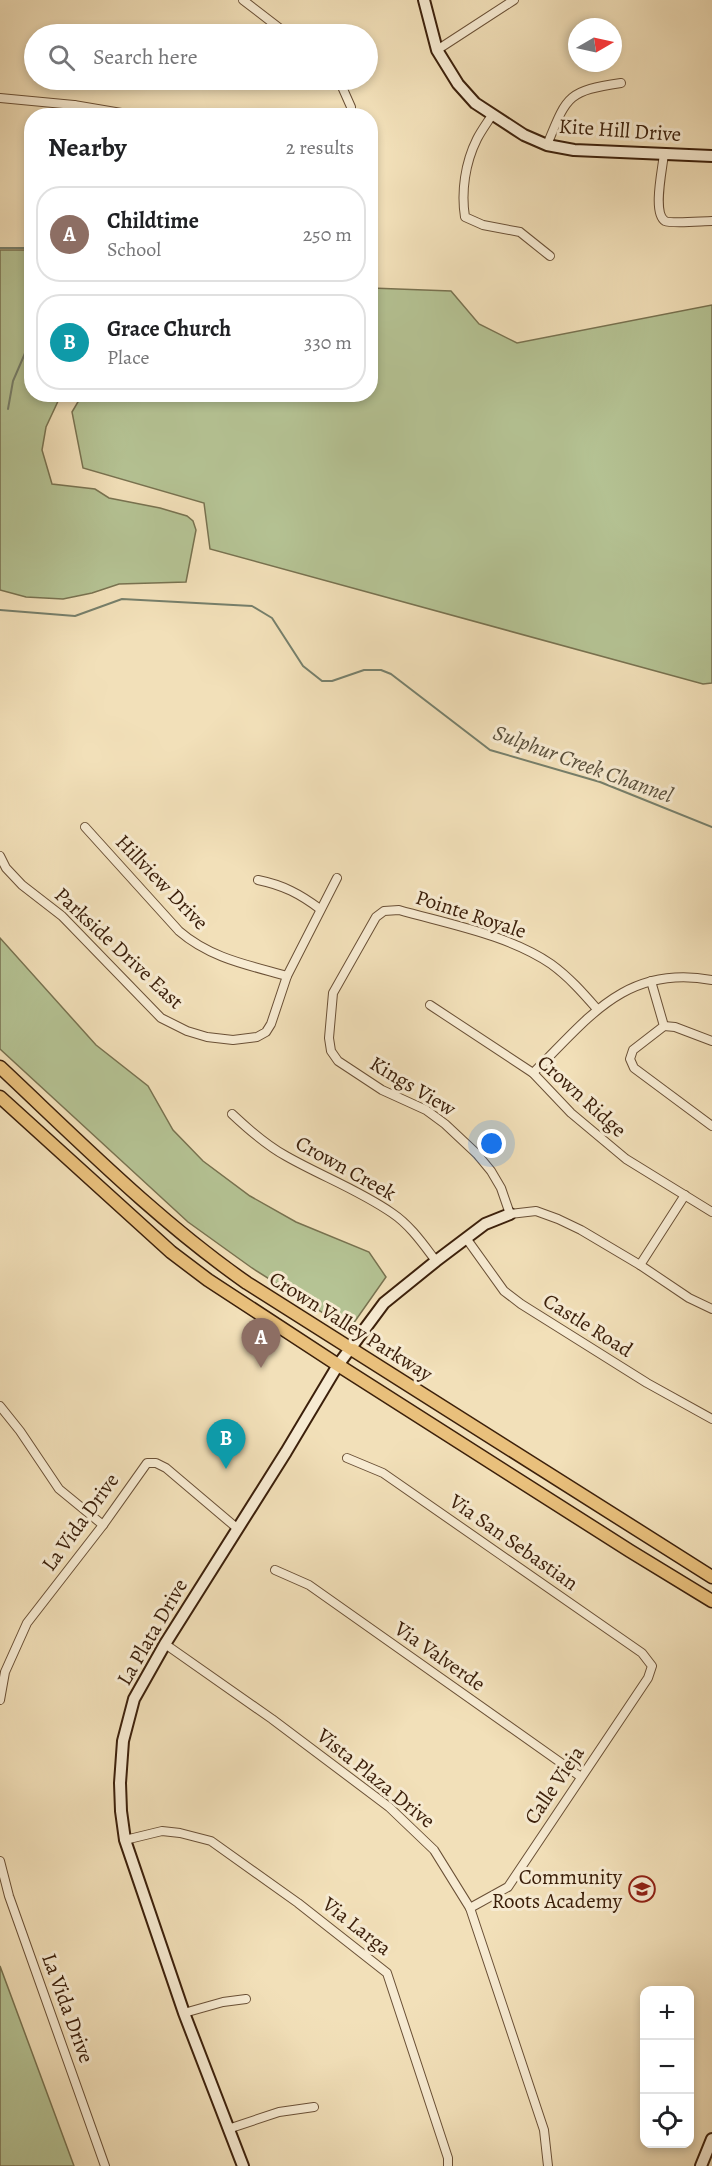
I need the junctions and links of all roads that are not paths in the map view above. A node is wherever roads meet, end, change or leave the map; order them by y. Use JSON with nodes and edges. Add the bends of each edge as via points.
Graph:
{"nodes":[{"id":1,"x":243,"y":0,"type":"edge"},
{"id":2,"x":424,"y":0,"type":"edge"},
{"id":3,"x":513,"y":0,"type":"edge"},
{"id":4,"x":274,"y":24,"type":"edge"},
{"id":5,"x":437,"y":50,"type":"junction"},
{"id":6,"x":621,"y":83,"type":"dead end"},
{"id":7,"x":344,"y":90,"type":"edge"},
{"id":8,"x":0,"y":98,"type":"edge"},
{"id":9,"x":74,"y":105,"type":"junction"},
{"id":10,"x":74,"y":108,"type":"edge"},
{"id":11,"x":92,"y":108,"type":"edge"},
{"id":12,"x":351,"y":108,"type":"edge"},
{"id":13,"x":492,"y":115,"type":"junction"},
{"id":14,"x":547,"y":145,"type":"junction"},
{"id":15,"x":664,"y":153,"type":"junction"},
{"id":16,"x":712,"y":156,"type":"edge"},
{"id":17,"x":712,"y":221,"type":"edge"},
{"id":18,"x":550,"y":256,"type":"dead end"},
{"id":19,"x":85,"y":826,"type":"dead end"},
{"id":20,"x":0,"y":856,"type":"edge"},
{"id":21,"x":337,"y":878,"type":"dead end"},
{"id":22,"x":258,"y":880,"type":"dead end"},
{"id":23,"x":320,"y":909,"type":"junction"},
{"id":24,"x":384,"y":911,"type":"joint"},
{"id":25,"x":287,"y":976,"type":"junction"},
{"id":26,"x":712,"y":980,"type":"edge"},
{"id":27,"x":651,"y":981,"type":"junction"},
{"id":28,"x":430,"y":1005,"type":"dead end"},
{"id":29,"x":597,"y":1009,"type":"junction"},
{"id":30,"x":664,"y":1026,"type":"junction"},
{"id":31,"x":712,"y":1041,"type":"edge"},
{"id":32,"x":0,"y":1067,"type":"edge"},
{"id":33,"x":533,"y":1073,"type":"junction"},
{"id":34,"x":0,"y":1097,"type":"edge"},
{"id":35,"x":232,"y":1114,"type":"dead end"},
{"id":36,"x":712,"y":1126,"type":"edge"},
{"id":37,"x":685,"y":1195,"type":"junction"},
{"id":38,"x":712,"y":1212,"type":"edge"},
{"id":39,"x":510,"y":1214,"type":"junction"},
{"id":40,"x":466,"y":1238,"type":"junction"},
{"id":41,"x":436,"y":1261,"type":"junction"},
{"id":42,"x":640,"y":1265,"type":"junction"},
{"id":43,"x":712,"y":1309,"type":"edge"},
{"id":44,"x":350,"y":1348,"type":"junction"},
{"id":45,"x":338,"y":1365,"type":"junction"},
{"id":46,"x":0,"y":1406,"type":"edge"},
{"id":47,"x":712,"y":1419,"type":"edge"},
{"id":48,"x":347,"y":1458,"type":"dead end"},
{"id":49,"x":103,"y":1525,"type":"junction"},
{"id":50,"x":238,"y":1529,"type":"junction"},
{"id":51,"x":275,"y":1570,"type":"dead end"},
{"id":52,"x":712,"y":1577,"type":"edge"},
{"id":53,"x":712,"y":1600,"type":"edge"},
{"id":54,"x":165,"y":1644,"type":"junction"},
{"id":55,"x":652,"y":1666,"type":"joint"},
{"id":56,"x":0,"y":1700,"type":"edge"},
{"id":57,"x":581,"y":1777,"type":"junction"},
{"id":58,"x":125,"y":1840,"type":"junction"},
{"id":59,"x":0,"y":1861,"type":"edge"},
{"id":60,"x":470,"y":1908,"type":"junction"},
{"id":61,"x":246,"y":2000,"type":"dead end"},
{"id":62,"x":184,"y":2013,"type":"junction"},
{"id":63,"x":314,"y":2107,"type":"dead end"},
{"id":64,"x":228,"y":2129,"type":"junction"},
{"id":65,"x":712,"y":2139,"type":"edge"},
{"id":66,"x":105,"y":2166,"type":"edge"},
{"id":67,"x":243,"y":2166,"type":"edge"},
{"id":68,"x":448,"y":2166,"type":"edge"},
{"id":69,"x":548,"y":2166,"type":"edge"},
{"id":70,"x":701,"y":2166,"type":"edge"}],
"edges":[{"from":1,"to":4,"type":"street"},
{"from":2,"to":5,"type":"street","name":"Kite Hill Drive"},
{"from":3,"to":5,"type":"street"},
{"from":5,"to":13,"type":"street","name":"Kite Hill Drive","via":[[458,84]]},
{"from":6,"to":14,"type":"street","via":[[591,87],[573,95],[561,111]]},
{"from":7,"to":12,"type":"street"},
{"from":8,"to":9,"type":"street"},
{"from":9,"to":10,"type":"street"},
{"from":9,"to":11,"type":"street"},
{"from":13,"to":14,"type":"street","name":"Kite Hill Drive"},
{"from":13,"to":18,"type":"street","via":[[477,139],[467,169],[462,199],[465,217],[520,232]]},
{"from":14,"to":15,"type":"street","name":"Kite Hill Drive","via":[[574,150]]},
{"from":15,"to":16,"type":"street","name":"Kite Hill Drive"},
{"from":15,"to":17,"type":"street","via":[[657,208],[662,217],[669,222]]},
{"from":19,"to":25,"type":"street","name":"Hillview Drive","via":[[193,943],[218,956]]},
{"from":20,"to":25,"type":"street","name":"Parkside Drive East","via":[[22,885],[62,916],[161,1018],[188,1031],[233,1040],[257,1037],[271,1024]]},
{"from":21,"to":23,"type":"street"},
{"from":22,"to":23,"type":"street","via":[[298,893]]},
{"from":23,"to":25,"type":"street"},
{"from":24,"to":29,"type":"street","name":"Pointe Royale","via":[[399,910],[527,950],[571,980]]},
{"from":24,"to":39,"type":"street","name":"Kings View","via":[[376,917],[333,993],[331,1051],[338,1061],[445,1124],[491,1171]]},
{"from":26,"to":27,"type":"street","via":[[690,976]]},
{"from":27,"to":29,"type":"street","via":[[630,988]]},
{"from":27,"to":30,"type":"street"},
{"from":28,"to":33,"type":"street","name":"Crown Ridge"},
{"from":29,"to":33,"type":"street"},
{"from":30,"to":31,"type":"street"},
{"from":30,"to":36,"type":"street","via":[[633,1050],[630,1059],[634,1068]]},
{"from":32,"to":44,"type":"main road","name":"Crown Valley Parkway","via":[[180,1233],[247,1283]]},
{"from":33,"to":37,"type":"street","name":"Crown Ridge","via":[[571,1113],[626,1159]]},
{"from":34,"to":45,"type":"main road","name":"Crown Valley Parkway","via":[[171,1252]]},
{"from":35,"to":41,"type":"street","name":"Crown Creek","via":[[284,1155],[394,1214]]},
{"from":37,"to":38,"type":"street","name":"Crown Ridge"},
{"from":37,"to":42,"type":"street"},
{"from":39,"to":40,"type":"street","name":"La Plata Drive","via":[[485,1224]]},
{"from":39,"to":42,"type":"street","via":[[536,1211],[558,1219]]},
{"from":40,"to":41,"type":"street","name":"La Plata Drive"},
{"from":40,"to":47,"type":"street","name":"Castle Road","via":[[504,1291],[521,1304]]},
{"from":41,"to":44,"type":"street","name":"La Plata Drive","via":[[384,1303]]},
{"from":42,"to":43,"type":"street"},
{"from":44,"to":45,"type":"street","name":"La Plata Drive"},
{"from":44,"to":52,"type":"main road","name":"Crown Valley Parkway"},
{"from":45,"to":50,"type":"street","name":"La Plata Drive"},
{"from":45,"to":53,"type":"main road","name":"Crown Valley Parkway"},
{"from":46,"to":49,"type":"street","via":[[59,1489]]},
{"from":48,"to":55,"type":"street","name":"Via San Sebastian","via":[[383,1473],[642,1653]]},
{"from":49,"to":50,"type":"street","name":"La Vida Drive","via":[[147,1463],[156,1463]]},
{"from":49,"to":56,"type":"street","name":"La Vida Drive","via":[[27,1623],[5,1672]]},
{"from":50,"to":54,"type":"street","name":"La Plata Drive"},
{"from":51,"to":57,"type":"street","name":"Via Valverde","via":[[309,1585]]},
{"from":54,"to":58,"type":"street","name":"La Plata Drive","via":[[134,1699],[123,1741],[120,1783]]},
{"from":54,"to":60,"type":"street","name":"Vista Plaza Drive","via":[[389,1807],[434,1850]]},
{"from":55,"to":57,"type":"street","name":"Calle Vieja","via":[[648,1678]]},
{"from":57,"to":60,"type":"street","name":"Calle Vieja","via":[[508,1887]]},
{"from":58,"to":62,"type":"street","name":"La Plata Drive"},
{"from":58,"to":68,"type":"street","name":"Via Larga","via":[[162,1831],[212,1841],[387,1973]]},
{"from":59,"to":66,"type":"street","name":"La Vida Drive"},
{"from":60,"to":69,"type":"street","name":"Vista Plaza Drive","via":[[544,2130]]},
{"from":61,"to":62,"type":"street"},
{"from":62,"to":64,"type":"street","name":"La Plata Drive"},
{"from":63,"to":64,"type":"street","via":[[279,2112]]},
{"from":64,"to":67,"type":"street","name":"La Plata Drive"},
{"from":65,"to":70,"type":"street"}]}
